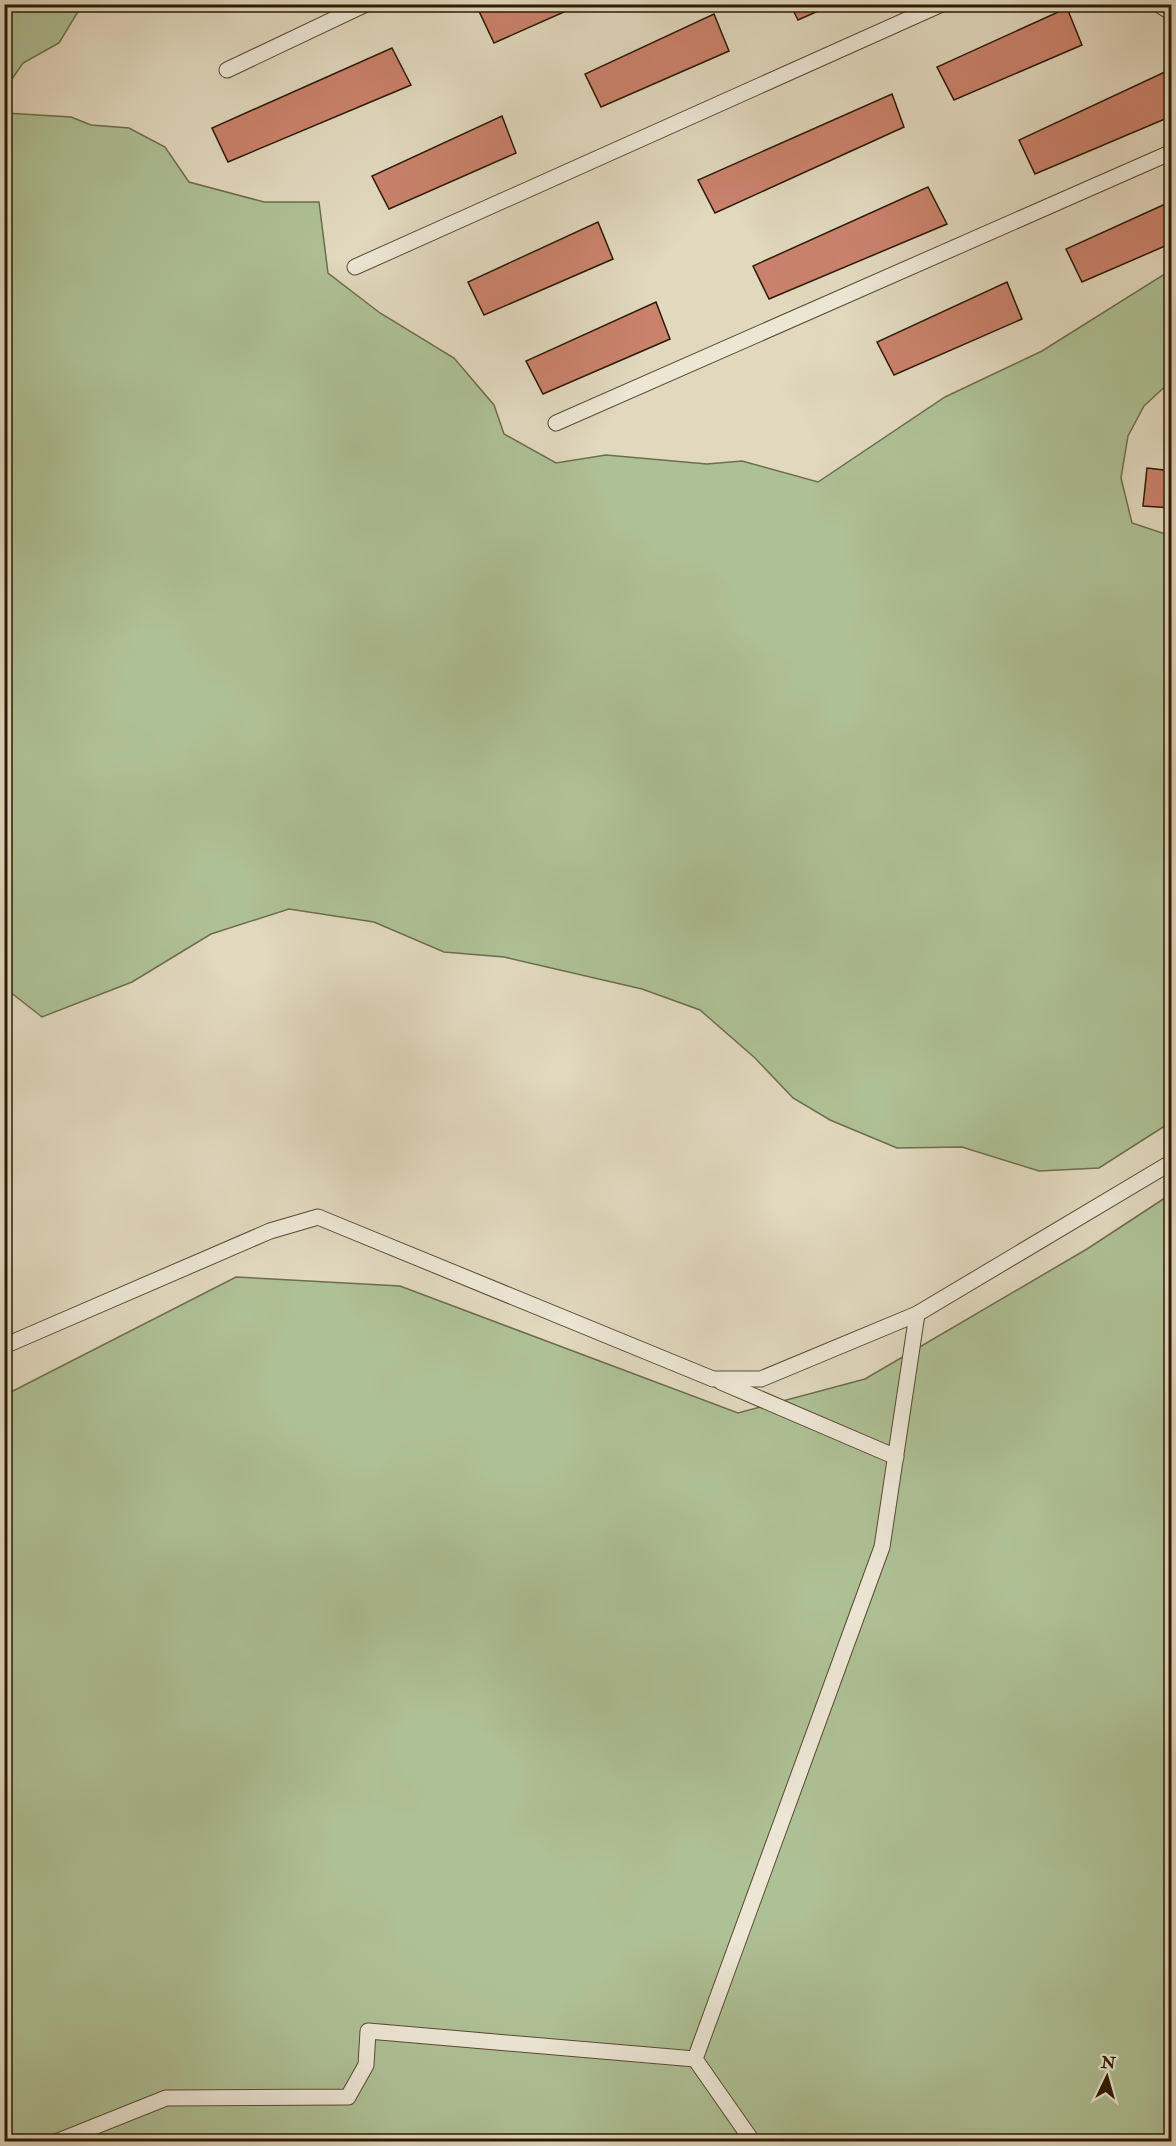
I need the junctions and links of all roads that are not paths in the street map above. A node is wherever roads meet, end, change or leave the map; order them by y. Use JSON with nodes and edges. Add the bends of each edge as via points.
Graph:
{"nodes":[{"id":1,"x":366,"y":4,"type":"edge"},
{"id":2,"x":942,"y":4,"type":"edge"},
{"id":3,"x":1158,"y":4,"type":"edge"},
{"id":4,"x":1172,"y":13,"type":"edge"},
{"id":5,"x":227,"y":70,"type":"dead end"},
{"id":6,"x":1172,"y":152,"type":"edge"},
{"id":7,"x":355,"y":267,"type":"dead end"},
{"id":8,"x":556,"y":423,"type":"dead end"},
{"id":9,"x":1172,"y":1162,"type":"edge"},
{"id":10,"x":917,"y":1314,"type":"junction"},
{"id":11,"x":4,"y":1346,"type":"edge"},
{"id":12,"x":713,"y":1378,"type":"junction"},
{"id":13,"x":896,"y":1457,"type":"junction"},
{"id":14,"x":694,"y":2059,"type":"junction"},
{"id":15,"x":56,"y":2142,"type":"edge"},
{"id":16,"x":753,"y":2142,"type":"edge"}],
"edges":[{"from":1,"to":5,"type":"lane"},
{"from":2,"to":7,"type":"lane"},
{"from":3,"to":4,"type":"lane"},
{"from":6,"to":8,"type":"lane"},
{"from":9,"to":10,"type":"lane"},
{"from":10,"to":12,"type":"lane","via":[[761,1379]]},
{"from":10,"to":13,"type":"lane"},
{"from":11,"to":12,"type":"lane","via":[[270,1231],[318,1218]]},
{"from":12,"to":13,"type":"lane"},
{"from":13,"to":14,"type":"lane","via":[[882,1547]]},
{"from":14,"to":15,"type":"lane","via":[[368,2031],[366,2065],[348,2097],[166,2098]]},
{"from":14,"to":16,"type":"lane"}]}
